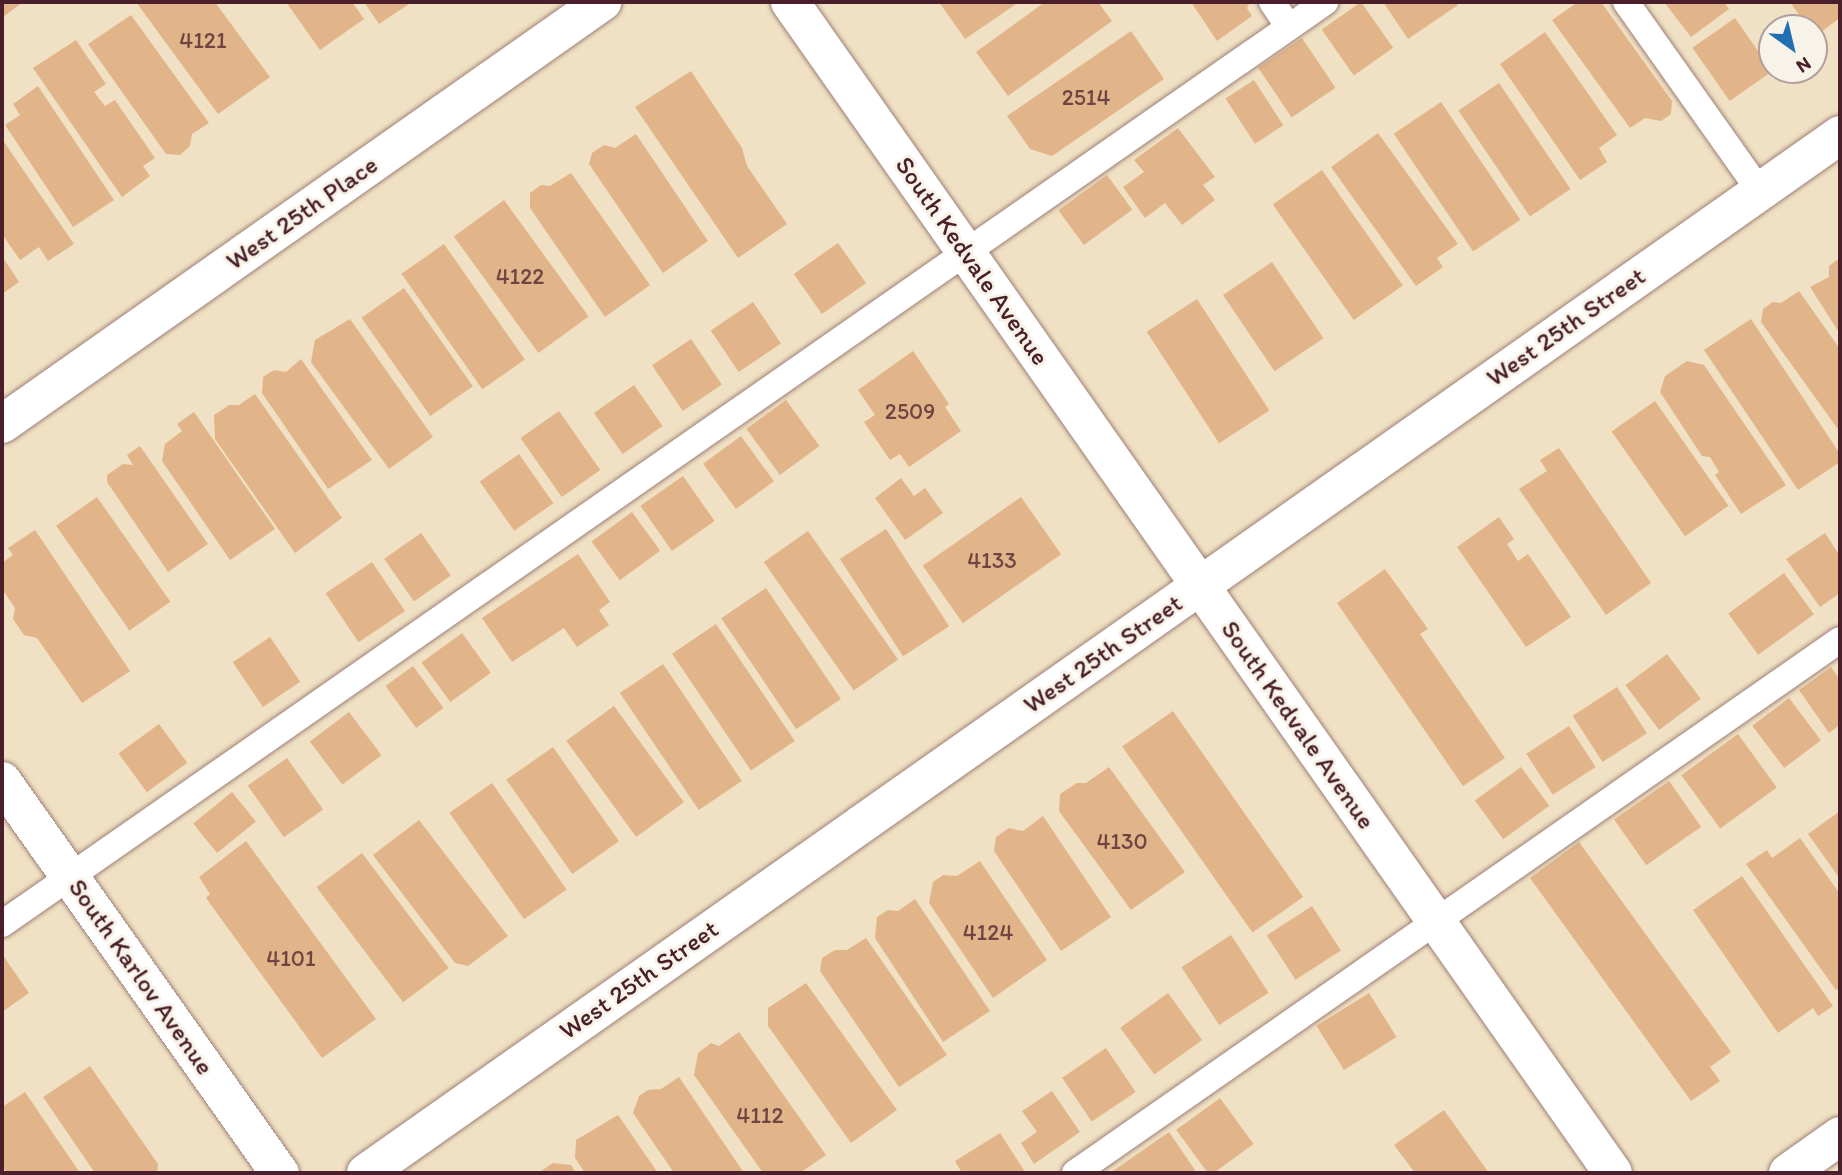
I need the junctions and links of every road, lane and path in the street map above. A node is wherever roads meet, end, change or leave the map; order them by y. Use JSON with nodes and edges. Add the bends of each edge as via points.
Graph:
{"nodes":[{"id":1,"x":602,"y":2,"type":"edge"},
{"id":2,"x":790,"y":2,"type":"edge"},
{"id":3,"x":1272,"y":2,"type":"edge"},
{"id":4,"x":1325,"y":2,"type":"edge"},
{"id":5,"x":1626,"y":2,"type":"edge"},
{"id":6,"x":1289,"y":27,"type":"junction"},
{"id":7,"x":1840,"y":135,"type":"edge"},
{"id":8,"x":1760,"y":191,"type":"junction"},
{"id":9,"x":966,"y":252,"type":"junction"},
{"id":10,"x":2,"y":424,"type":"edge"},
{"id":11,"x":1200,"y":585,"type":"junction"},
{"id":12,"x":1840,"y":640,"type":"edge"},
{"id":13,"x":2,"y":781,"type":"edge"},
{"id":14,"x":70,"y":877,"type":"junction"},
{"id":15,"x":1436,"y":921,"type":"junction"},
{"id":16,"x":2,"y":924,"type":"edge"},
{"id":17,"x":1840,"y":1136,"type":"edge"},
{"id":18,"x":280,"y":1173,"type":"edge"},
{"id":19,"x":366,"y":1173,"type":"edge"},
{"id":20,"x":1075,"y":1173,"type":"edge"},
{"id":21,"x":1613,"y":1173,"type":"edge"},
{"id":22,"x":1788,"y":1173,"type":"edge"}],
"edges":[{"from":1,"to":10,"type":"street","name":"West 25th Place"},
{"from":2,"to":9,"type":"street","name":"South Kedvale Avenue"},
{"from":3,"to":6,"type":"lane"},
{"from":4,"to":6,"type":"lane"},
{"from":5,"to":8,"type":"lane"},
{"from":6,"to":9,"type":"lane"},
{"from":7,"to":8,"type":"street","name":"West 25th Street"},
{"from":8,"to":11,"type":"street","name":"West 25th Street"},
{"from":9,"to":11,"type":"street","name":"South Kedvale Avenue"},
{"from":9,"to":14,"type":"lane"},
{"from":11,"to":15,"type":"street","name":"South Kedvale Avenue"},
{"from":11,"to":19,"type":"street","name":"West 25th Street"},
{"from":12,"to":15,"type":"lane"},
{"from":13,"to":14,"type":"street","name":"South Karlov Avenue"},
{"from":14,"to":16,"type":"lane"},
{"from":14,"to":18,"type":"street","name":"South Karlov Avenue"},
{"from":15,"to":20,"type":"lane"},
{"from":15,"to":21,"type":"street","name":"South Kedvale Avenue"},
{"from":17,"to":22,"type":"street"}]}
